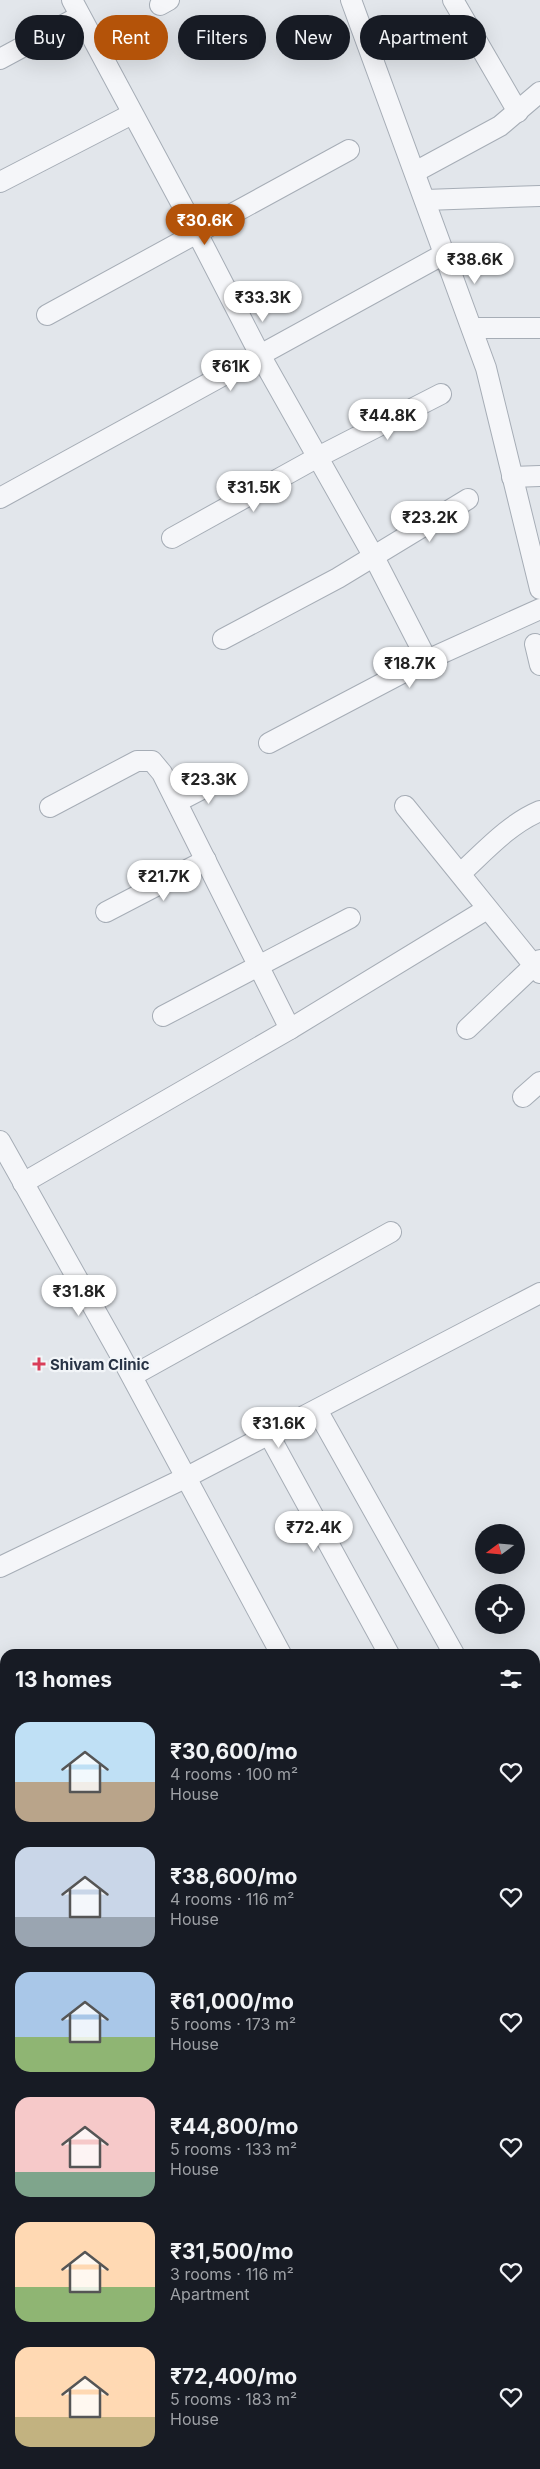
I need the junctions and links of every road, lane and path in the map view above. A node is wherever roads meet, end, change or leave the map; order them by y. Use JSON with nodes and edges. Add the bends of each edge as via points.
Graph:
{"nodes":[{"id":1,"x":351,"y":0,"type":"edge"},
{"id":2,"x":453,"y":0,"type":"edge"},
{"id":3,"x":76,"y":8,"type":"edge"},
{"id":4,"x":0,"y":58,"type":"edge"},
{"id":5,"x":540,"y":92,"type":"edge"},
{"id":6,"x":518,"y":112,"type":"junction"},
{"id":7,"x":132,"y":114,"type":"junction"},
{"id":8,"x":349,"y":150,"type":"dead end"},
{"id":9,"x":415,"y":172,"type":"junction"},
{"id":10,"x":0,"y":182,"type":"edge"},
{"id":11,"x":540,"y":196,"type":"edge"},
{"id":12,"x":425,"y":200,"type":"junction"},
{"id":13,"x":196,"y":231,"type":"junction"},
{"id":14,"x":444,"y":254,"type":"junction"},
{"id":15,"x":47,"y":315,"type":"dead end"},
{"id":16,"x":472,"y":328,"type":"junction"},
{"id":17,"x":540,"y":328,"type":"edge"},
{"id":18,"x":260,"y":356,"type":"junction"},
{"id":19,"x":441,"y":394,"type":"dead end"},
{"id":20,"x":318,"y":457,"type":"junction"},
{"id":21,"x":540,"y":476,"type":"edge"},
{"id":22,"x":512,"y":477,"type":"junction"},
{"id":23,"x":0,"y":498,"type":"edge"},
{"id":24,"x":468,"y":499,"type":"dead end"},
{"id":25,"x":172,"y":538,"type":"dead end"},
{"id":26,"x":374,"y":557,"type":"junction"},
{"id":27,"x":540,"y":589,"type":"edge"},
{"id":28,"x":540,"y":609,"type":"edge"},
{"id":29,"x":223,"y":639,"type":"dead end"},
{"id":30,"x":535,"y":644,"type":"dead end"},
{"id":31,"x":427,"y":660,"type":"junction"},
{"id":32,"x":540,"y":666,"type":"edge"},
{"id":33,"x":269,"y":743,"type":"dead end"},
{"id":34,"x":226,"y":777,"type":"dead end"},
{"id":35,"x":177,"y":802,"type":"junction"},
{"id":36,"x":405,"y":806,"type":"dead end"},
{"id":37,"x":50,"y":807,"type":"dead end"},
{"id":38,"x":540,"y":811,"type":"edge"},
{"id":39,"x":206,"y":860,"type":"junction"},
{"id":40,"x":461,"y":873,"type":"junction"},
{"id":41,"x":487,"y":909,"type":"junction"},
{"id":42,"x":106,"y":912,"type":"dead end"},
{"id":43,"x":350,"y":918,"type":"dead end"},
{"id":44,"x":258,"y":965,"type":"junction"},
{"id":45,"x":538,"y":966,"type":"edge"},
{"id":46,"x":163,"y":1016,"type":"dead end"},
{"id":47,"x":290,"y":1029,"type":"junction"},
{"id":48,"x":467,"y":1030,"type":"dead end"},
{"id":49,"x":540,"y":1082,"type":"edge"},
{"id":50,"x":523,"y":1097,"type":"dead end"},
{"id":51,"x":0,"y":1141,"type":"edge"},
{"id":52,"x":23,"y":1183,"type":"junction"},
{"id":53,"x":391,"y":1232,"type":"dead end"},
{"id":54,"x":537,"y":1301,"type":"edge"},
{"id":55,"x":132,"y":1376,"type":"junction"},
{"id":56,"x":317,"y":1410,"type":"junction"},
{"id":57,"x":269,"y":1435,"type":"junction"},
{"id":58,"x":185,"y":1478,"type":"junction"},
{"id":59,"x":0,"y":1568,"type":"edge"},
{"id":60,"x":278,"y":1649,"type":"edge"},
{"id":61,"x":386,"y":1649,"type":"edge"},
{"id":62,"x":451,"y":1649,"type":"edge"}],
"edges":[{"from":1,"to":9,"type":"street"},
{"from":2,"to":6,"type":"street"},
{"from":3,"to":4,"type":"street"},
{"from":3,"to":7,"type":"street"},
{"from":5,"to":6,"type":"street"},
{"from":6,"to":9,"type":"street","via":[[500,126]]},
{"from":7,"to":10,"type":"street"},
{"from":7,"to":13,"type":"street"},
{"from":8,"to":13,"type":"street"},
{"from":9,"to":12,"type":"street"},
{"from":11,"to":12,"type":"street"},
{"from":12,"to":14,"type":"street"},
{"from":13,"to":15,"type":"street"},
{"from":13,"to":18,"type":"street"},
{"from":14,"to":16,"type":"street"},
{"from":14,"to":18,"type":"street"},
{"from":16,"to":17,"type":"street"},
{"from":16,"to":22,"type":"street","via":[[486,368]]},
{"from":18,"to":20,"type":"street"},
{"from":18,"to":23,"type":"street"},
{"from":19,"to":20,"type":"street"},
{"from":20,"to":25,"type":"street"},
{"from":20,"to":26,"type":"street"},
{"from":21,"to":22,"type":"street"},
{"from":22,"to":27,"type":"street"},
{"from":24,"to":26,"type":"street"},
{"from":26,"to":29,"type":"street"},
{"from":26,"to":31,"type":"street"},
{"from":28,"to":31,"type":"street"},
{"from":30,"to":32,"type":"street"},
{"from":31,"to":33,"type":"street"},
{"from":34,"to":35,"type":"street"},
{"from":35,"to":37,"type":"street","via":[[152,761],[137,761]]},
{"from":35,"to":39,"type":"street"},
{"from":36,"to":40,"type":"street"},
{"from":38,"to":40,"type":"street","via":[[509,830]]},
{"from":39,"to":42,"type":"street"},
{"from":39,"to":44,"type":"street"},
{"from":40,"to":41,"type":"street"},
{"from":41,"to":45,"type":"street"},
{"from":41,"to":47,"type":"street"},
{"from":43,"to":44,"type":"street"},
{"from":44,"to":46,"type":"street"},
{"from":44,"to":47,"type":"street"},
{"from":45,"to":48,"type":"street"},
{"from":47,"to":52,"type":"street"},
{"from":49,"to":50,"type":"street"},
{"from":51,"to":52,"type":"street"},
{"from":52,"to":55,"type":"street"},
{"from":53,"to":55,"type":"street"},
{"from":54,"to":56,"type":"street"},
{"from":55,"to":58,"type":"street"},
{"from":56,"to":57,"type":"street"},
{"from":56,"to":62,"type":"street"},
{"from":57,"to":58,"type":"street"},
{"from":57,"to":61,"type":"street"},
{"from":58,"to":59,"type":"street"},
{"from":58,"to":60,"type":"street"}]}
